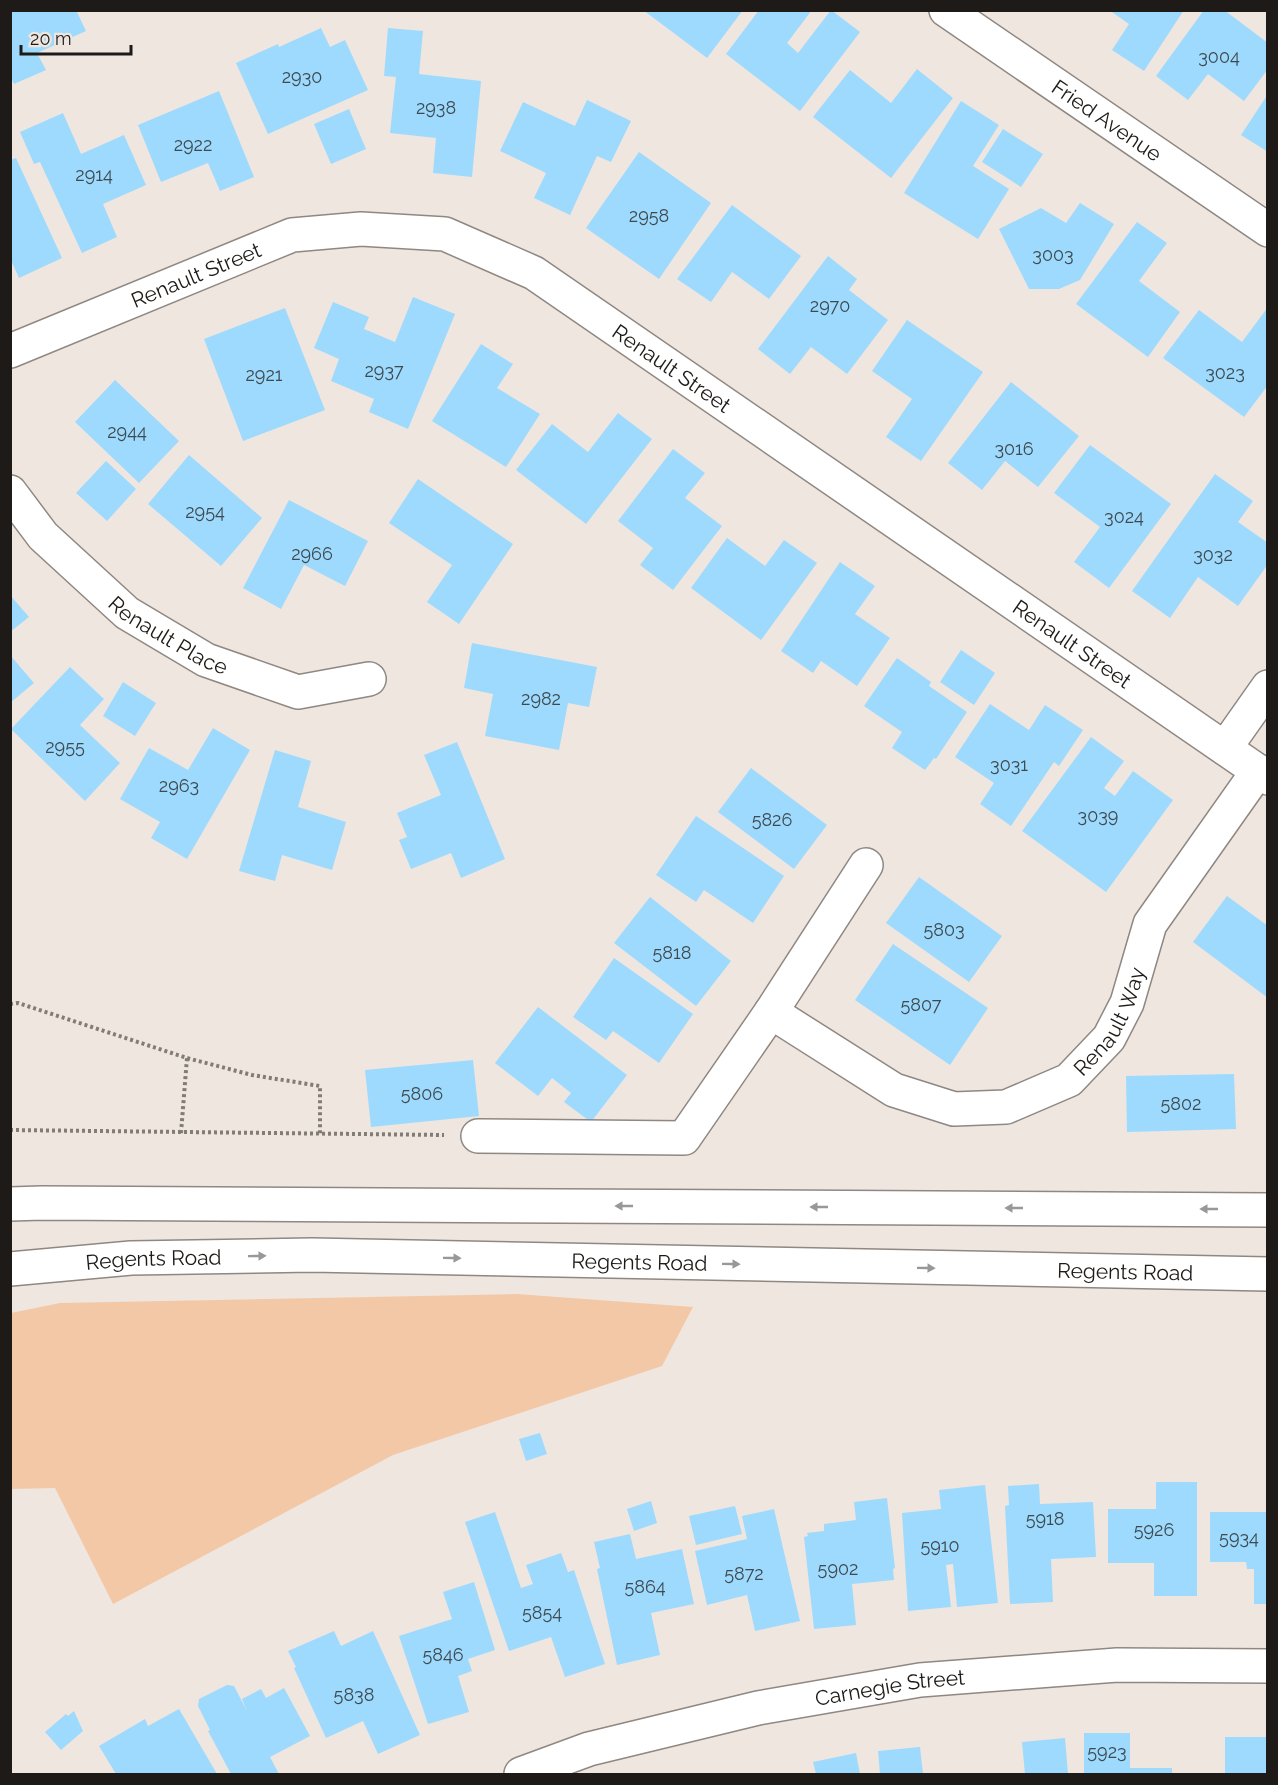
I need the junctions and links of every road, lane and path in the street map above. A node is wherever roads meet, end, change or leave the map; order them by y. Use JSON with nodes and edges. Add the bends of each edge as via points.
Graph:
{"nodes":[{"id":1,"x":946,"y":10,"type":"edge"},
{"id":2,"x":1268,"y":230,"type":"edge"},
{"id":3,"x":10,"y":351,"type":"edge"},
{"id":4,"x":10,"y":492,"type":"edge"},
{"id":5,"x":369,"y":679,"type":"dead end"},
{"id":6,"x":1268,"y":687,"type":"edge"},
{"id":7,"x":1225,"y":748,"type":"junction"},
{"id":8,"x":1263,"y":775,"type":"edge"},
{"id":9,"x":866,"y":865,"type":"dead end"},
{"id":10,"x":10,"y":1004,"type":"edge"},
{"id":11,"x":771,"y":1012,"type":"junction"},
{"id":12,"x":187,"y":1058,"type":"junction"},
{"id":13,"x":10,"y":1130,"type":"edge"},
{"id":14,"x":181,"y":1133,"type":"junction"},
{"id":15,"x":320,"y":1134,"type":"junction"},
{"id":16,"x":478,"y":1136,"type":"joint"},
{"id":17,"x":10,"y":1204,"type":"edge"},
{"id":18,"x":1268,"y":1210,"type":"edge"},
{"id":19,"x":10,"y":1269,"type":"edge"},
{"id":20,"x":1268,"y":1274,"type":"edge"},
{"id":21,"x":1268,"y":1666,"type":"edge"},
{"id":22,"x":521,"y":1774,"type":"edge"}],
"edges":[{"from":1,"to":2,"type":"street","name":"Fried Avenue"},
{"from":3,"to":7,"type":"street","name":"Renault Street","via":[[292,235],[361,229],[445,234],[534,273]]},
{"from":4,"to":5,"type":"street","name":"Renault Place","via":[[43,536],[127,613],[206,660],[298,692]]},
{"from":6,"to":7,"type":"street"},
{"from":7,"to":8,"type":"street","name":"Renault Street"},
{"from":8,"to":11,"type":"street","name":"Renault Way","via":[[1150,924],[1127,1003],[1109,1038],[1069,1080],[1006,1107],[954,1109],[894,1090]]},
{"from":9,"to":11,"type":"street"},
{"from":10,"to":12,"type":"path","via":[[18,1003]]},
{"from":11,"to":16,"type":"street","via":[[684,1138]]},
{"from":12,"to":14,"type":"path"},
{"from":12,"to":15,"type":"path","via":[[252,1075],[320,1086]]},
{"from":13,"to":14,"type":"path"},
{"from":14,"to":15,"type":"path"},
{"from":15,"to":16,"type":"path"},
{"from":18,"to":17,"type":"street","one_way":true},
{"from":19,"to":20,"type":"street","name":"Regents Road","one_way":true,"via":[[130,1258],[312,1255]]},
{"from":21,"to":22,"type":"street","name":"Carnegie Street","via":[[1117,1665],[920,1680],[758,1708],[589,1749]]}]}
